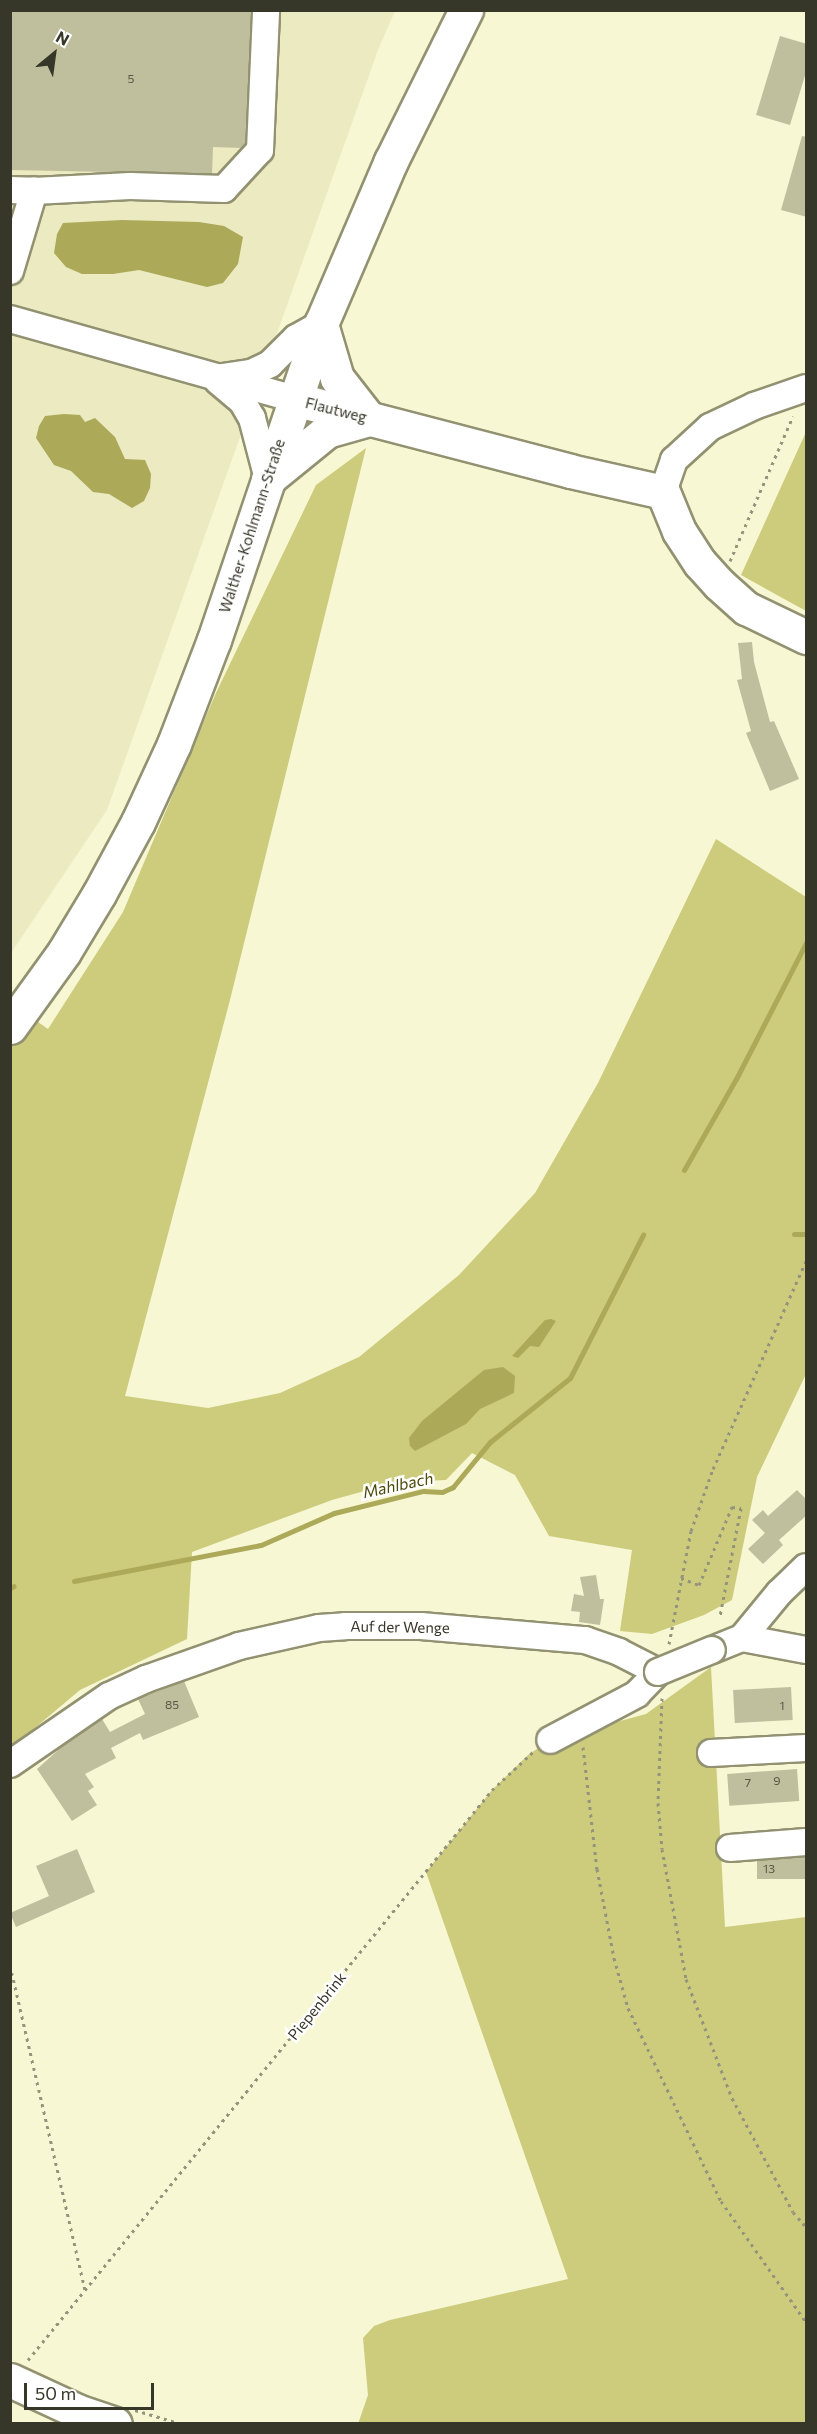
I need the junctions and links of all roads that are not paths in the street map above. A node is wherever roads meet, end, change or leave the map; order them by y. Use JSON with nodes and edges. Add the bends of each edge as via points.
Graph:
{"nodes":[{"id":1,"x":266,"y":10,"type":"edge"},
{"id":2,"x":466,"y":10,"type":"edge"},
{"id":3,"x":22,"y":190,"type":"edge"},
{"id":4,"x":10,"y":271,"type":"edge"},
{"id":5,"x":10,"y":319,"type":"edge"},
{"id":6,"x":321,"y":324,"type":"junction"},
{"id":7,"x":216,"y":378,"type":"junction"},
{"id":8,"x":807,"y":388,"type":"edge"},
{"id":9,"x":294,"y":399,"type":"junction"},
{"id":10,"x":369,"y":418,"type":"junction"},
{"id":11,"x":268,"y":479,"type":"junction"},
{"id":12,"x":663,"y":492,"type":"junction"},
{"id":13,"x":807,"y":637,"type":"edge"},
{"id":14,"x":10,"y":1027,"type":"edge"},
{"id":15,"x":807,"y":1567,"type":"edge"},
{"id":16,"x":742,"y":1638,"type":"junction"},
{"id":17,"x":806,"y":1652,"type":"edge"},
{"id":18,"x":663,"y":1673,"type":"junction"},
{"id":19,"x":550,"y":1740,"type":"road end"},
{"id":20,"x":807,"y":1748,"type":"edge"},
{"id":21,"x":711,"y":1753,"type":"dead end"},
{"id":22,"x":10,"y":1764,"type":"edge"},
{"id":23,"x":807,"y":1842,"type":"edge"},
{"id":24,"x":730,"y":1848,"type":"dead end"},
{"id":25,"x":18,"y":2371,"type":"edge"},
{"id":26,"x":115,"y":2424,"type":"edge"}],
"edges":[{"from":1,"to":3,"type":"street","via":[[260,150],[225,189],[130,186]]},
{"from":2,"to":6,"type":"main road","name":"Walther-Kohlmann-Straße","via":[[392,161]]},
{"from":3,"to":4,"type":"street"},
{"from":5,"to":7,"type":"street","name":"Flautweg"},
{"from":6,"to":7,"type":"street","via":[[296,338],[270,364],[251,373]]},
{"from":6,"to":9,"type":"main road","name":"Walther-Kohlmann-Straße"},
{"from":6,"to":10,"type":"main road","via":[[337,378]]},
{"from":7,"to":9,"type":"street","name":"Flautweg"},
{"from":7,"to":11,"type":"street","via":[[242,401],[252,418]]},
{"from":8,"to":12,"type":"street","via":[[754,406],[710,427],[674,460]]},
{"from":9,"to":10,"type":"main road","name":"Flautweg"},
{"from":9,"to":11,"type":"main road","name":"Walther-Kohlmann-Straße"},
{"from":10,"to":11,"type":"main road","via":[[327,431]]},
{"from":10,"to":12,"type":"main road","name":"Flautweg"},
{"from":11,"to":14,"type":"main road","name":"Walther-Kohlmann-Straße","via":[[214,640],[143,812],[99,894]]},
{"from":12,"to":13,"type":"main road","via":[[679,531],[719,584],[746,608]]},
{"from":15,"to":16,"type":"street","via":[[779,1593]]},
{"from":16,"to":17,"type":"street"},
{"from":16,"to":18,"type":"street","bridge":true},
{"from":18,"to":19,"type":"street","via":[[637,1694]]},
{"from":18,"to":22,"type":"street","name":"Auf der Wenge","via":[[585,1640],[421,1626],[319,1628],[239,1646],[146,1679],[108,1696]]},
{"from":20,"to":21,"type":"street"},
{"from":23,"to":24,"type":"street"},
{"from":25,"to":26,"type":"main road","via":[[77,2411]]}]}
